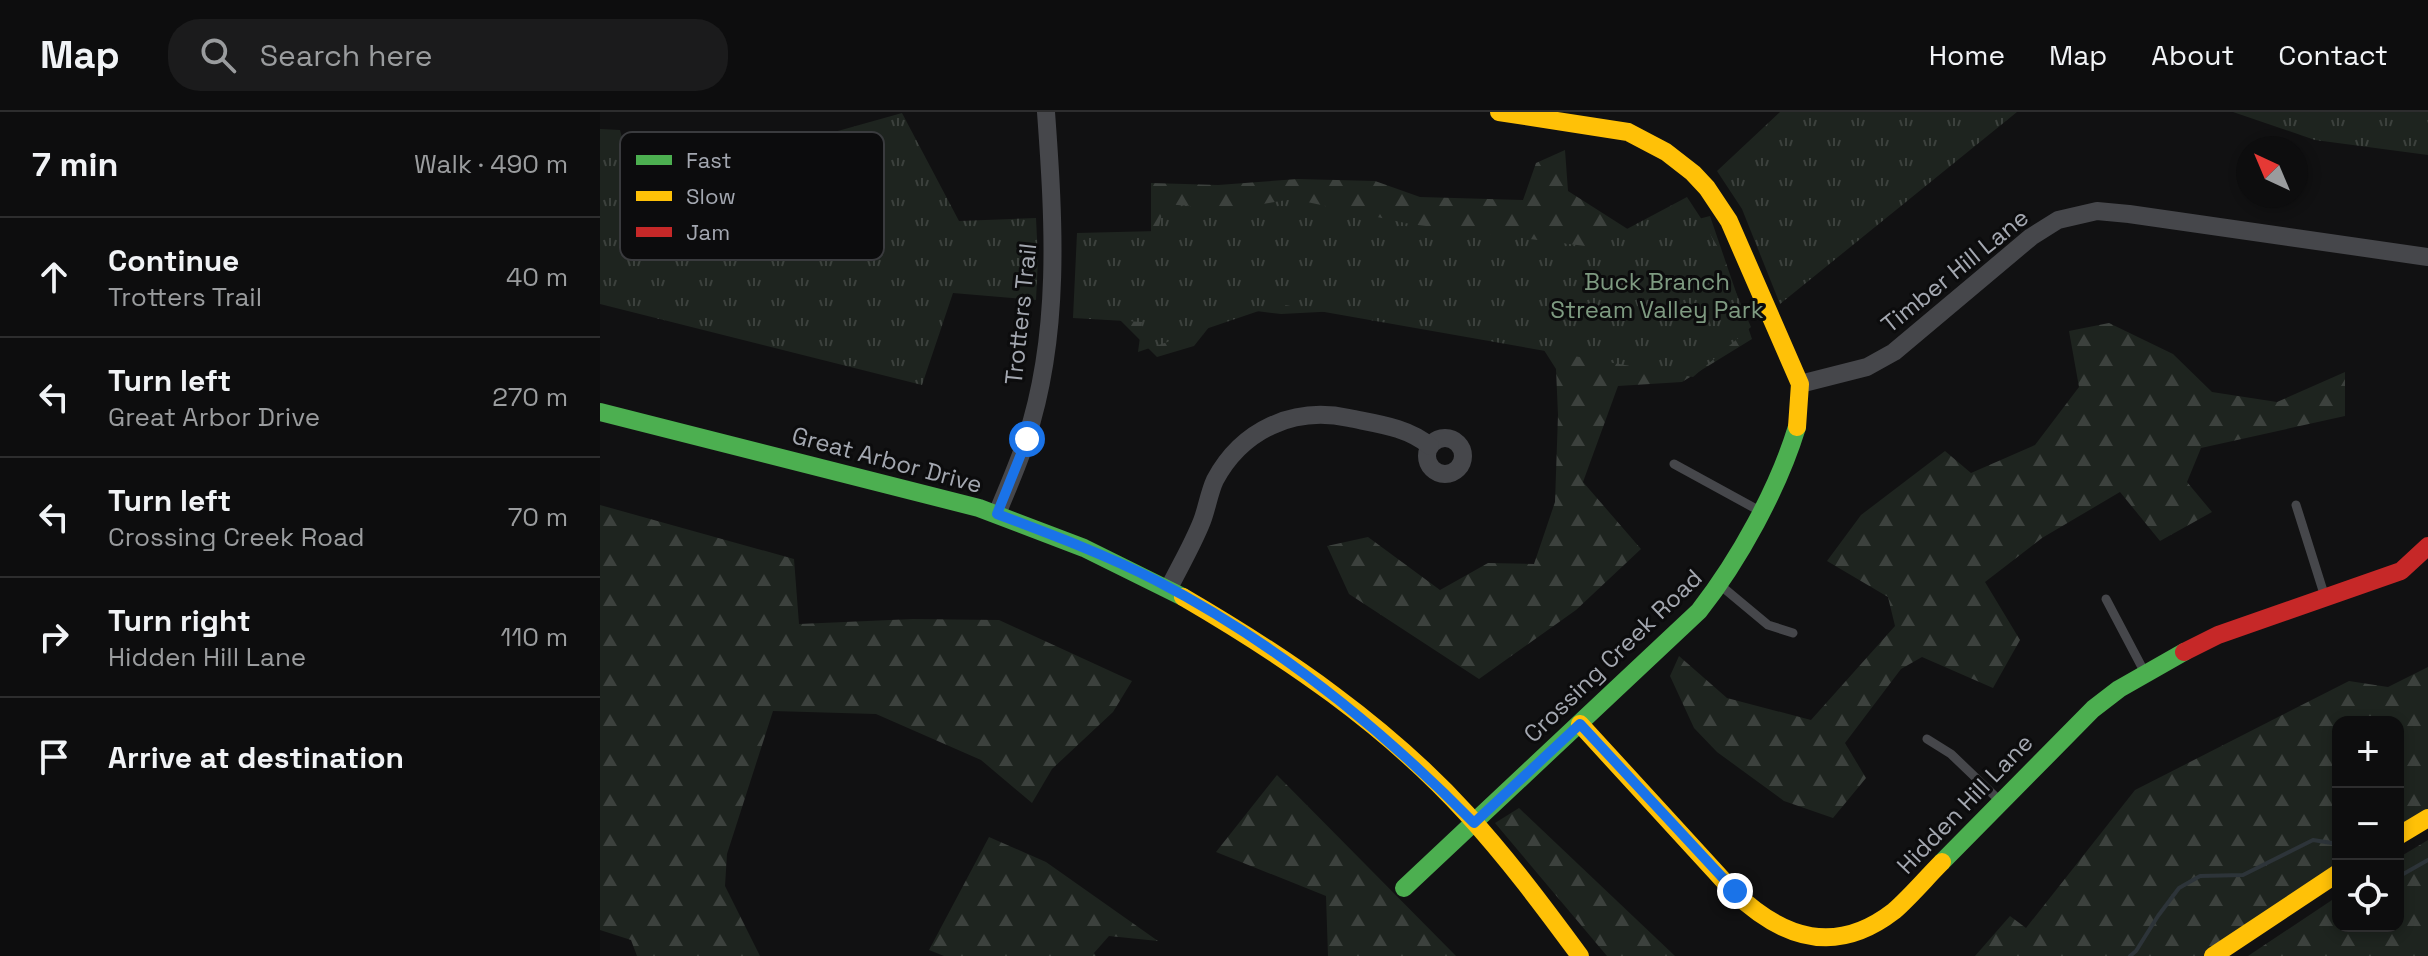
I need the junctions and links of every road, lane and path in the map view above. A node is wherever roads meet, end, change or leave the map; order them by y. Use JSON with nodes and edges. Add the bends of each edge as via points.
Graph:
{"nodes":[{"id":1,"x":1046,"y":112,"type":"edge"},
{"id":2,"x":1499,"y":112,"type":"edge"},
{"id":3,"x":1546,"y":115,"type":"edge"},
{"id":4,"x":2428,"y":257,"type":"edge"},
{"id":5,"x":1800,"y":384,"type":"junction"},
{"id":6,"x":600,"y":412,"type":"edge"},
{"id":7,"x":1430,"y":446,"type":"dead end"},
{"id":8,"x":1674,"y":464,"type":"dead end"},
{"id":9,"x":2296,"y":505,"type":"dead end"},
{"id":10,"x":1761,"y":511,"type":"junction"},
{"id":11,"x":997,"y":514,"type":"junction"},
{"id":12,"x":2428,"y":546,"type":"edge"},
{"id":13,"x":1720,"y":585,"type":"junction"},
{"id":14,"x":1169,"y":588,"type":"junction"},
{"id":15,"x":2325,"y":597,"type":"junction"},
{"id":16,"x":2106,"y":599,"type":"dead end"},
{"id":17,"x":1793,"y":633,"type":"dead end"},
{"id":18,"x":2145,"y":673,"type":"junction"},
{"id":19,"x":1580,"y":724,"type":"junction"},
{"id":20,"x":1927,"y":739,"type":"dead end"},
{"id":21,"x":2000,"y":801,"type":"junction"},
{"id":22,"x":2428,"y":818,"type":"edge"},
{"id":23,"x":1474,"y":823,"type":"junction"},
{"id":24,"x":2404,"y":832,"type":"edge"},
{"id":25,"x":2332,"y":877,"type":"edge"},
{"id":26,"x":1404,"y":888,"type":"dead end"},
{"id":27,"x":1580,"y":956,"type":"edge"},
{"id":28,"x":2213,"y":956,"type":"edge"}],
"edges":[{"from":1,"to":11,"type":"street","name":"Trotters Trail","via":[[1054,220],[1047,337],[1027,439]]},
{"from":2,"to":3,"type":"street","name":"Crossing Creek Road"},
{"from":3,"to":5,"type":"street","name":"Crossing Creek Road","via":[[1628,132],[1693,173],[1729,221]]},
{"from":4,"to":5,"type":"street","name":"Timber Hill Lane","via":[[2129,214],[2078,214],[2031,237],[1894,352],[1867,367]]},
{"from":5,"to":10,"type":"street","name":"Crossing Creek Road","via":[[1794,441]]},
{"from":6,"to":11,"type":"street","name":"Great Arbor Drive"},
{"from":7,"to":14,"type":"street","via":[[1401,429],[1331,414],[1267,426],[1229,457]]},
{"from":8,"to":10,"type":"lane"},
{"from":9,"to":15,"type":"lane"},
{"from":10,"to":13,"type":"street","name":"Crossing Creek Road"},
{"from":11,"to":14,"type":"street","name":"Great Arbor Drive"},
{"from":12,"to":15,"type":"street","name":"Hidden Hill Lane","via":[[2401,571]]},
{"from":13,"to":17,"type":"lane","via":[[1768,625]]},
{"from":13,"to":19,"type":"street","name":"Crossing Creek Road"},
{"from":14,"to":23,"type":"street","name":"Great Arbor Drive","via":[[1254,637],[1342,701]]},
{"from":15,"to":18,"type":"street","name":"Hidden Hill Lane","via":[[2231,629]]},
{"from":16,"to":18,"type":"lane"},
{"from":18,"to":21,"type":"street","name":"Hidden Hill Lane","via":[[2093,709]]},
{"from":19,"to":21,"type":"street","name":"Hidden Hill Lane","via":[[1755,911],[1798,935],[1852,935],[1883,920]]},
{"from":19,"to":23,"type":"street","name":"Crossing Creek Road"},
{"from":20,"to":21,"type":"lane","via":[[1951,754]]},
{"from":22,"to":24,"type":"street"},
{"from":23,"to":26,"type":"street","name":"Crossing Creek Road"},
{"from":23,"to":27,"type":"street","name":"Great Arbor Drive","via":[[1542,901]]},
{"from":25,"to":28,"type":"street"}]}
